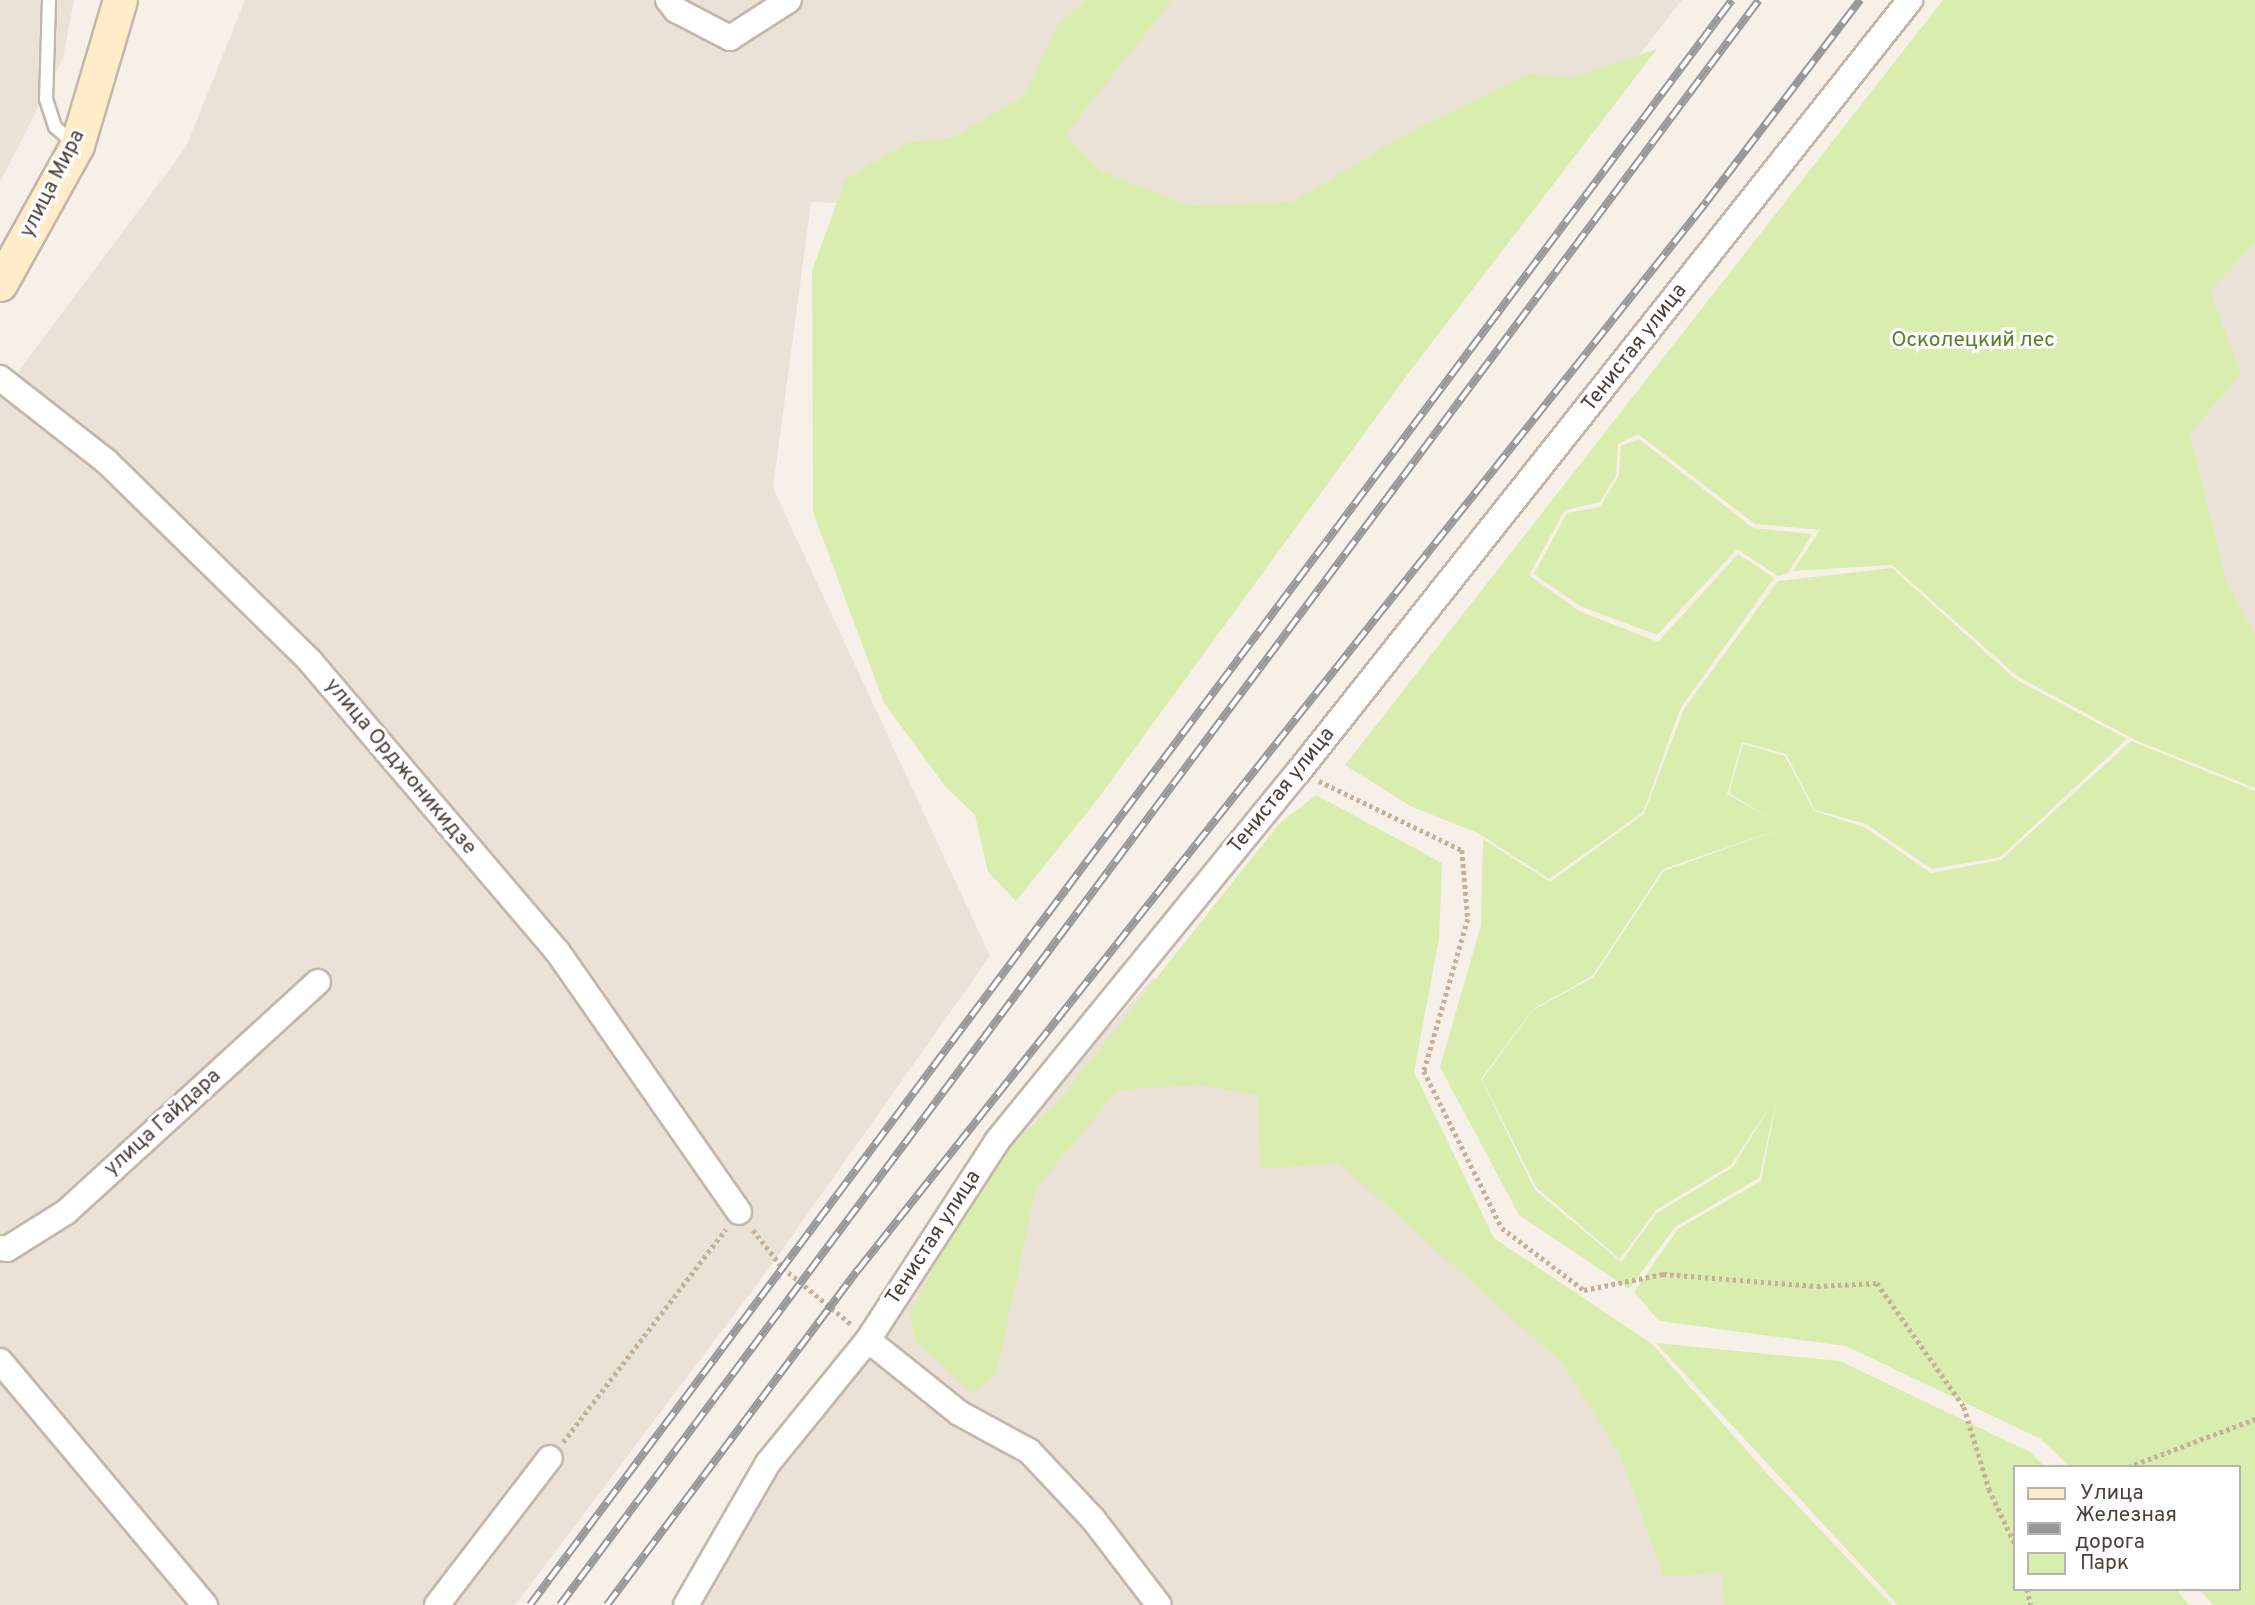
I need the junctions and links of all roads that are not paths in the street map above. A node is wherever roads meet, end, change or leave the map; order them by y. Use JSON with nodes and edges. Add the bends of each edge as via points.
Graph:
{"nodes":[{"id":1,"x":49,"y":0,"type":"edge"},
{"id":2,"x":120,"y":0,"type":"edge"},
{"id":3,"x":668,"y":0,"type":"edge"},
{"id":4,"x":789,"y":0,"type":"edge"},
{"id":5,"x":1910,"y":0,"type":"edge"},
{"id":6,"x":77,"y":145,"type":"junction"},
{"id":7,"x":0,"y":284,"type":"edge"},
{"id":8,"x":0,"y":378,"type":"edge"},
{"id":9,"x":318,"y":982,"type":"dead end"},
{"id":10,"x":739,"y":1212,"type":"road end"},
{"id":11,"x":0,"y":1248,"type":"edge"},
{"id":12,"x":868,"y":1340,"type":"junction"},
{"id":13,"x":0,"y":1361,"type":"edge"},
{"id":14,"x":550,"y":1458,"type":"road end"},
{"id":15,"x":205,"y":1605,"type":"edge"},
{"id":16,"x":437,"y":1605,"type":"edge"},
{"id":17,"x":686,"y":1605,"type":"edge"},
{"id":18,"x":1159,"y":1605,"type":"edge"}],
"edges":[{"from":1,"to":6,"type":"lane","via":[[46,100],[55,127]]},
{"from":2,"to":6,"type":"main road","name":"улица Мира"},
{"from":3,"to":4,"type":"street","via":[[676,10],[730,38]]},
{"from":5,"to":12,"type":"street","name":"Тенистая улица","via":[[1299,771],[997,1142]]},
{"from":6,"to":7,"type":"main road","name":"улица Мира"},
{"from":8,"to":10,"type":"street","name":"улица Орджоникидзе","via":[[106,461],[310,661],[557,951]]},
{"from":9,"to":11,"type":"street","name":"улица Гайдара","via":[[66,1212],[7,1249]]},
{"from":12,"to":17,"type":"street","name":"Тенистая улица","via":[[768,1463]]},
{"from":12,"to":18,"type":"street","via":[[959,1413],[1029,1451],[1093,1519]]},
{"from":13,"to":15,"type":"street"},
{"from":14,"to":16,"type":"street"}]}
